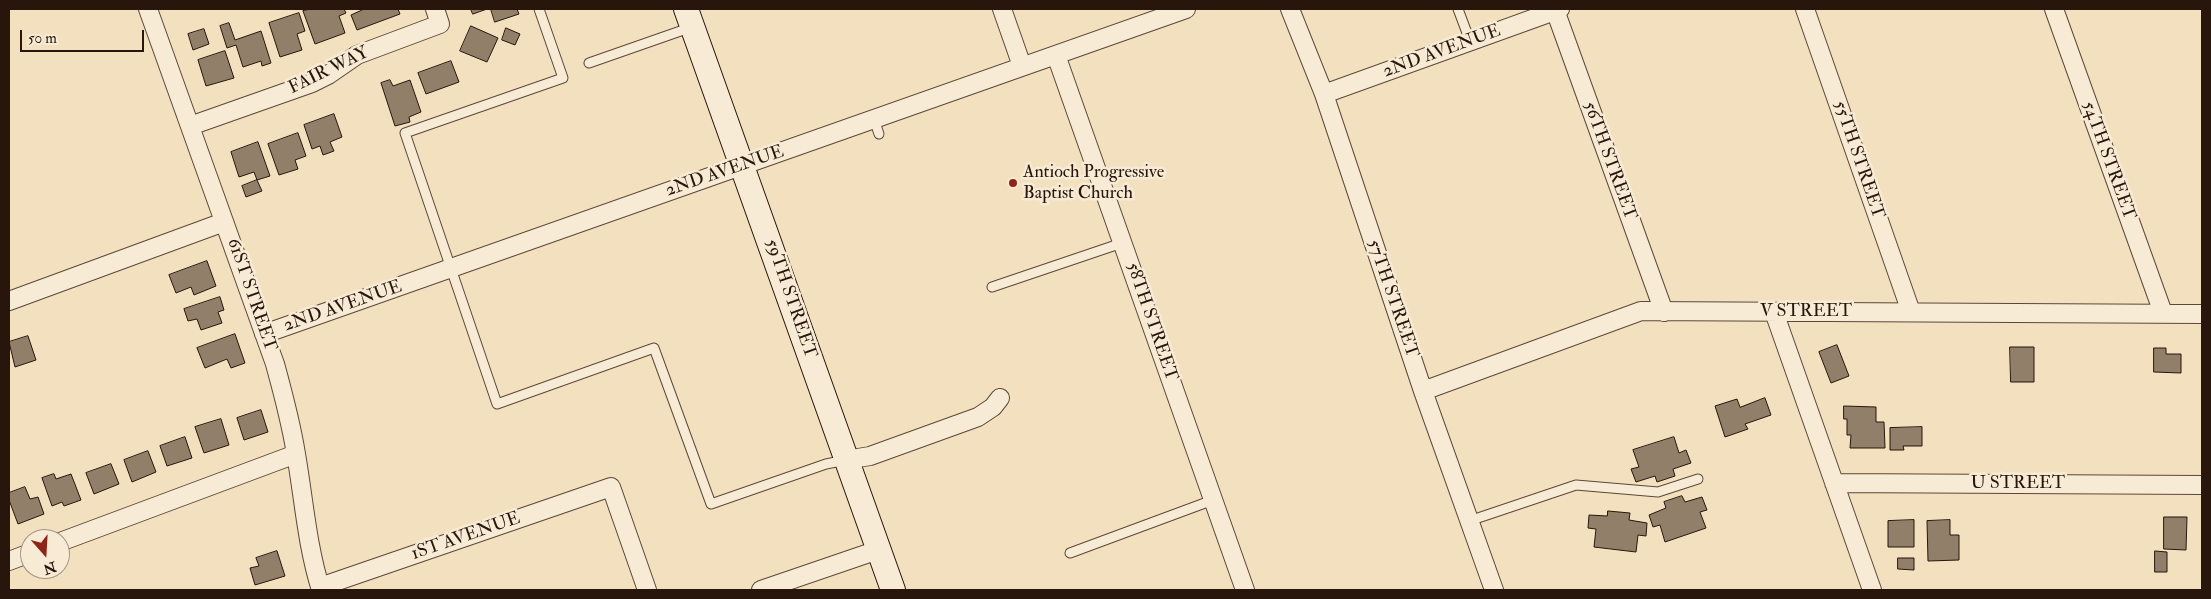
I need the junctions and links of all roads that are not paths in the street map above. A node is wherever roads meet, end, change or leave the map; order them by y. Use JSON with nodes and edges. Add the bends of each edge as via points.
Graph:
{"nodes":[{"id":1,"x":148,"y":9,"type":"edge"},
{"id":2,"x":538,"y":9,"type":"edge"},
{"id":3,"x":1002,"y":9,"type":"edge"},
{"id":4,"x":1186,"y":9,"type":"edge"},
{"id":5,"x":1290,"y":9,"type":"edge"},
{"id":6,"x":1458,"y":9,"type":"edge"},
{"id":7,"x":1805,"y":9,"type":"edge"},
{"id":8,"x":2054,"y":9,"type":"edge"},
{"id":9,"x":1558,"y":10,"type":"edge"},
{"id":10,"x":437,"y":17,"type":"edge"},
{"id":11,"x":689,"y":18,"type":"edge"},
{"id":12,"x":1470,"y":41,"type":"junction"},
{"id":13,"x":1056,"y":54,"type":"junction"},
{"id":14,"x":589,"y":63,"type":"dead end"},
{"id":15,"x":1022,"y":66,"type":"junction"},
{"id":16,"x":1324,"y":94,"type":"junction"},
{"id":17,"x":190,"y":126,"type":"junction"},
{"id":18,"x":741,"y":166,"type":"junction"},
{"id":19,"x":224,"y":222,"type":"junction"},
{"id":20,"x":1122,"y":243,"type":"junction"},
{"id":21,"x":451,"y":268,"type":"junction"},
{"id":22,"x":992,"y":288,"type":"dead end"},
{"id":23,"x":9,"y":301,"type":"edge"},
{"id":24,"x":1664,"y":312,"type":"junction"},
{"id":25,"x":1774,"y":312,"type":"junction"},
{"id":26,"x":1912,"y":312,"type":"junction"},
{"id":27,"x":2163,"y":313,"type":"junction"},
{"id":28,"x":2202,"y":314,"type":"edge"},
{"id":29,"x":264,"y":334,"type":"junction"},
{"id":30,"x":1423,"y":391,"type":"junction"},
{"id":31,"x":1000,"y":398,"type":"dead end"},
{"id":32,"x":296,"y":454,"type":"junction"},
{"id":33,"x":846,"y":460,"type":"junction"},
{"id":34,"x":1698,"y":479,"type":"dead end"},
{"id":35,"x":1834,"y":483,"type":"junction"},
{"id":36,"x":2202,"y":485,"type":"edge"},
{"id":37,"x":1213,"y":500,"type":"junction"},
{"id":38,"x":1469,"y":521,"type":"junction"},
{"id":39,"x":70,"y":538,"type":"edge"},
{"id":40,"x":878,"y":550,"type":"junction"},
{"id":41,"x":1070,"y":553,"type":"dead end"},
{"id":42,"x":321,"y":589,"type":"edge"},
{"id":43,"x":647,"y":590,"type":"edge"},
{"id":44,"x":761,"y":590,"type":"edge"},
{"id":45,"x":893,"y":590,"type":"edge"},
{"id":46,"x":1245,"y":590,"type":"edge"},
{"id":47,"x":1494,"y":590,"type":"edge"},
{"id":48,"x":1872,"y":590,"type":"edge"}],
"edges":[{"from":1,"to":17,"type":"street","name":"61ST STREET"},
{"from":2,"to":21,"type":"lane","via":[[563,78],[405,133]]},
{"from":3,"to":15,"type":"street"},
{"from":4,"to":13,"type":"street","name":"2ND AVENUE"},
{"from":5,"to":16,"type":"street","name":"57TH STREET"},
{"from":6,"to":12,"type":"lane"},
{"from":7,"to":26,"type":"street","name":"55TH STREET"},
{"from":8,"to":27,"type":"street","name":"54TH STREET"},
{"from":9,"to":12,"type":"street","name":"2ND AVENUE"},
{"from":9,"to":24,"type":"street","name":"56TH STREET"},
{"from":10,"to":17,"type":"street","name":"FAIR WAY","via":[[357,55],[312,83]]},
{"from":11,"to":14,"type":"lane"},
{"from":11,"to":18,"type":"street","name":"59TH STREET"},
{"from":12,"to":16,"type":"street","name":"2ND AVENUE"},
{"from":13,"to":15,"type":"street","name":"2ND AVENUE"},
{"from":13,"to":20,"type":"street","name":"58TH STREET","via":[[1095,184]]},
{"from":15,"to":18,"type":"street","name":"2ND AVENUE","via":[[876,127]]},
{"from":16,"to":30,"type":"street","name":"57TH STREET"},
{"from":17,"to":19,"type":"street","name":"61ST STREET"},
{"from":18,"to":21,"type":"street","name":"2ND AVENUE"},
{"from":18,"to":33,"type":"street","name":"59TH STREET"},
{"from":19,"to":23,"type":"street"},
{"from":19,"to":29,"type":"street","name":"61ST STREET"},
{"from":20,"to":22,"type":"lane"},
{"from":20,"to":37,"type":"street","name":"58TH STREET"},
{"from":21,"to":29,"type":"street","name":"2ND AVENUE"},
{"from":21,"to":33,"type":"lane","via":[[497,404],[654,348],[711,504]]},
{"from":24,"to":25,"type":"street","name":"V STREET"},
{"from":24,"to":30,"type":"street","name":"V STREET","via":[[1641,311]]},
{"from":25,"to":26,"type":"street","name":"V STREET"},
{"from":25,"to":35,"type":"street"},
{"from":26,"to":27,"type":"street","name":"V STREET"},
{"from":27,"to":28,"type":"street","name":"V STREET"},
{"from":29,"to":32,"type":"street","name":"61ST STREET","via":[[286,405]]},
{"from":30,"to":38,"type":"street","name":"57TH STREET"},
{"from":31,"to":33,"type":"street","via":[[978,417],[870,456]]},
{"from":32,"to":39,"type":"street"},
{"from":32,"to":42,"type":"street","name":"61ST STREET","via":[[309,543]]},
{"from":33,"to":40,"type":"street","name":"59TH STREET"},
{"from":34,"to":38,"type":"lane","via":[[1658,492],[1576,485]]},
{"from":35,"to":36,"type":"street","name":"U STREET"},
{"from":35,"to":48,"type":"street"},
{"from":37,"to":41,"type":"lane"},
{"from":37,"to":46,"type":"street","name":"58TH STREET"},
{"from":38,"to":47,"type":"street","name":"57TH STREET"},
{"from":40,"to":44,"type":"street"},
{"from":40,"to":45,"type":"street","name":"59TH STREET"},
{"from":42,"to":43,"type":"street","name":"1ST AVENUE","via":[[611,487]]}]}
